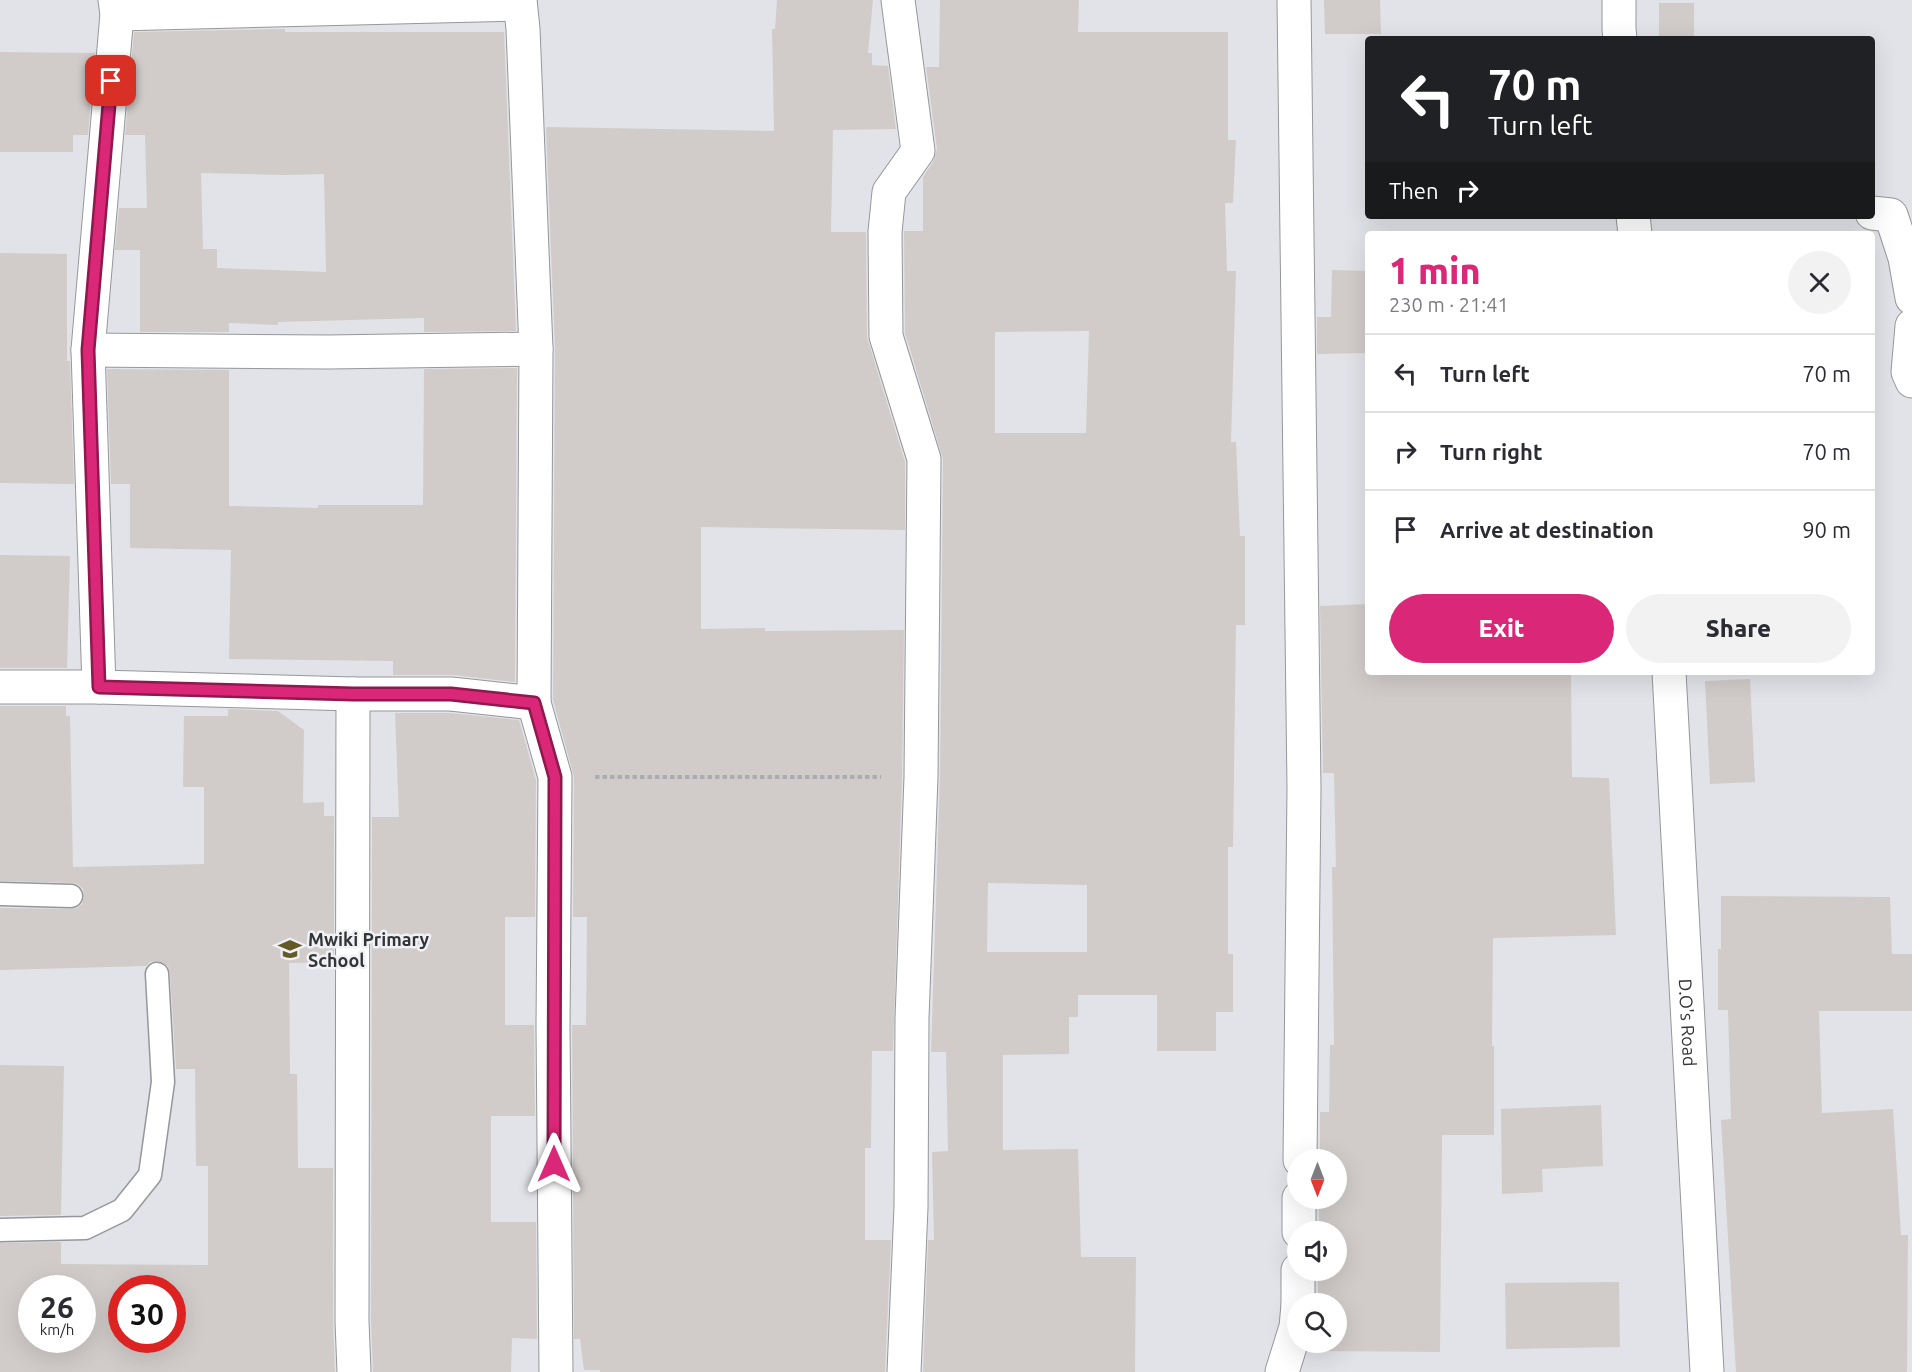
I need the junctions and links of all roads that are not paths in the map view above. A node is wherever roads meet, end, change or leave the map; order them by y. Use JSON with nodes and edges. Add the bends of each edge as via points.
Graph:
{"nodes":[{"id":1,"x":898,"y":0,"type":"edge"},
{"id":2,"x":1294,"y":0,"type":"edge"},
{"id":3,"x":1619,"y":0,"type":"edge"},
{"id":4,"x":520,"y":2,"type":"edge"},
{"id":5,"x":116,"y":7,"type":"edge"},
{"id":6,"x":1619,"y":36,"type":"edge"},
{"id":7,"x":1875,"y":213,"type":"edge"},
{"id":8,"x":1912,"y":298,"type":"edge"},
{"id":9,"x":1912,"y":326,"type":"edge"},
{"id":10,"x":536,"y":349,"type":"junction"},
{"id":11,"x":88,"y":350,"type":"junction"},
{"id":12,"x":1912,"y":381,"type":"edge"},
{"id":13,"x":1669,"y":675,"type":"edge"},
{"id":14,"x":0,"y":687,"type":"edge"},
{"id":15,"x":99,"y":687,"type":"junction"},
{"id":16,"x":353,"y":694,"type":"junction"},
{"id":17,"x":534,"y":703,"type":"junction"},
{"id":18,"x":0,"y":894,"type":"edge"},
{"id":19,"x":71,"y":896,"type":"dead end"},
{"id":20,"x":157,"y":974,"type":"dead end"},
{"id":21,"x":1300,"y":1149,"type":"edge"},
{"id":22,"x":0,"y":1230,"type":"edge"},
{"id":23,"x":1288,"y":1353,"type":"edge"},
{"id":24,"x":354,"y":1372,"type":"edge"},
{"id":25,"x":556,"y":1372,"type":"edge"},
{"id":26,"x":904,"y":1372,"type":"edge"},
{"id":27,"x":1282,"y":1372,"type":"edge"},
{"id":28,"x":1707,"y":1372,"type":"edge"}],
"edges":[{"from":1,"to":26,"type":"street","via":[[918,151],[889,192],[885,232],[886,336],[924,459],[921,777]]},
{"from":2,"to":21,"type":"street","via":[[1304,788]]},
{"from":3,"to":6,"type":"street"},
{"from":4,"to":5,"type":"street"},
{"from":4,"to":10,"type":"street"},
{"from":5,"to":11,"type":"street"},
{"from":7,"to":8,"type":"street","via":[[1891,215],[1905,258]]},
{"from":9,"to":12,"type":"street","via":[[1908,372]]},
{"from":10,"to":11,"type":"street"},
{"from":10,"to":17,"type":"street"},
{"from":11,"to":15,"type":"street"},
{"from":13,"to":28,"type":"street","name":"D.O's Road"},
{"from":14,"to":15,"type":"street"},
{"from":15,"to":16,"type":"street"},
{"from":16,"to":17,"type":"street","via":[[451,694]]},
{"from":16,"to":24,"type":"street"},
{"from":17,"to":25,"type":"street","via":[[555,777]]},
{"from":18,"to":19,"type":"lane"},
{"from":20,"to":22,"type":"lane","via":[[164,1082],[150,1175],[123,1210],[85,1228]]},
{"from":23,"to":27,"type":"street"}]}
